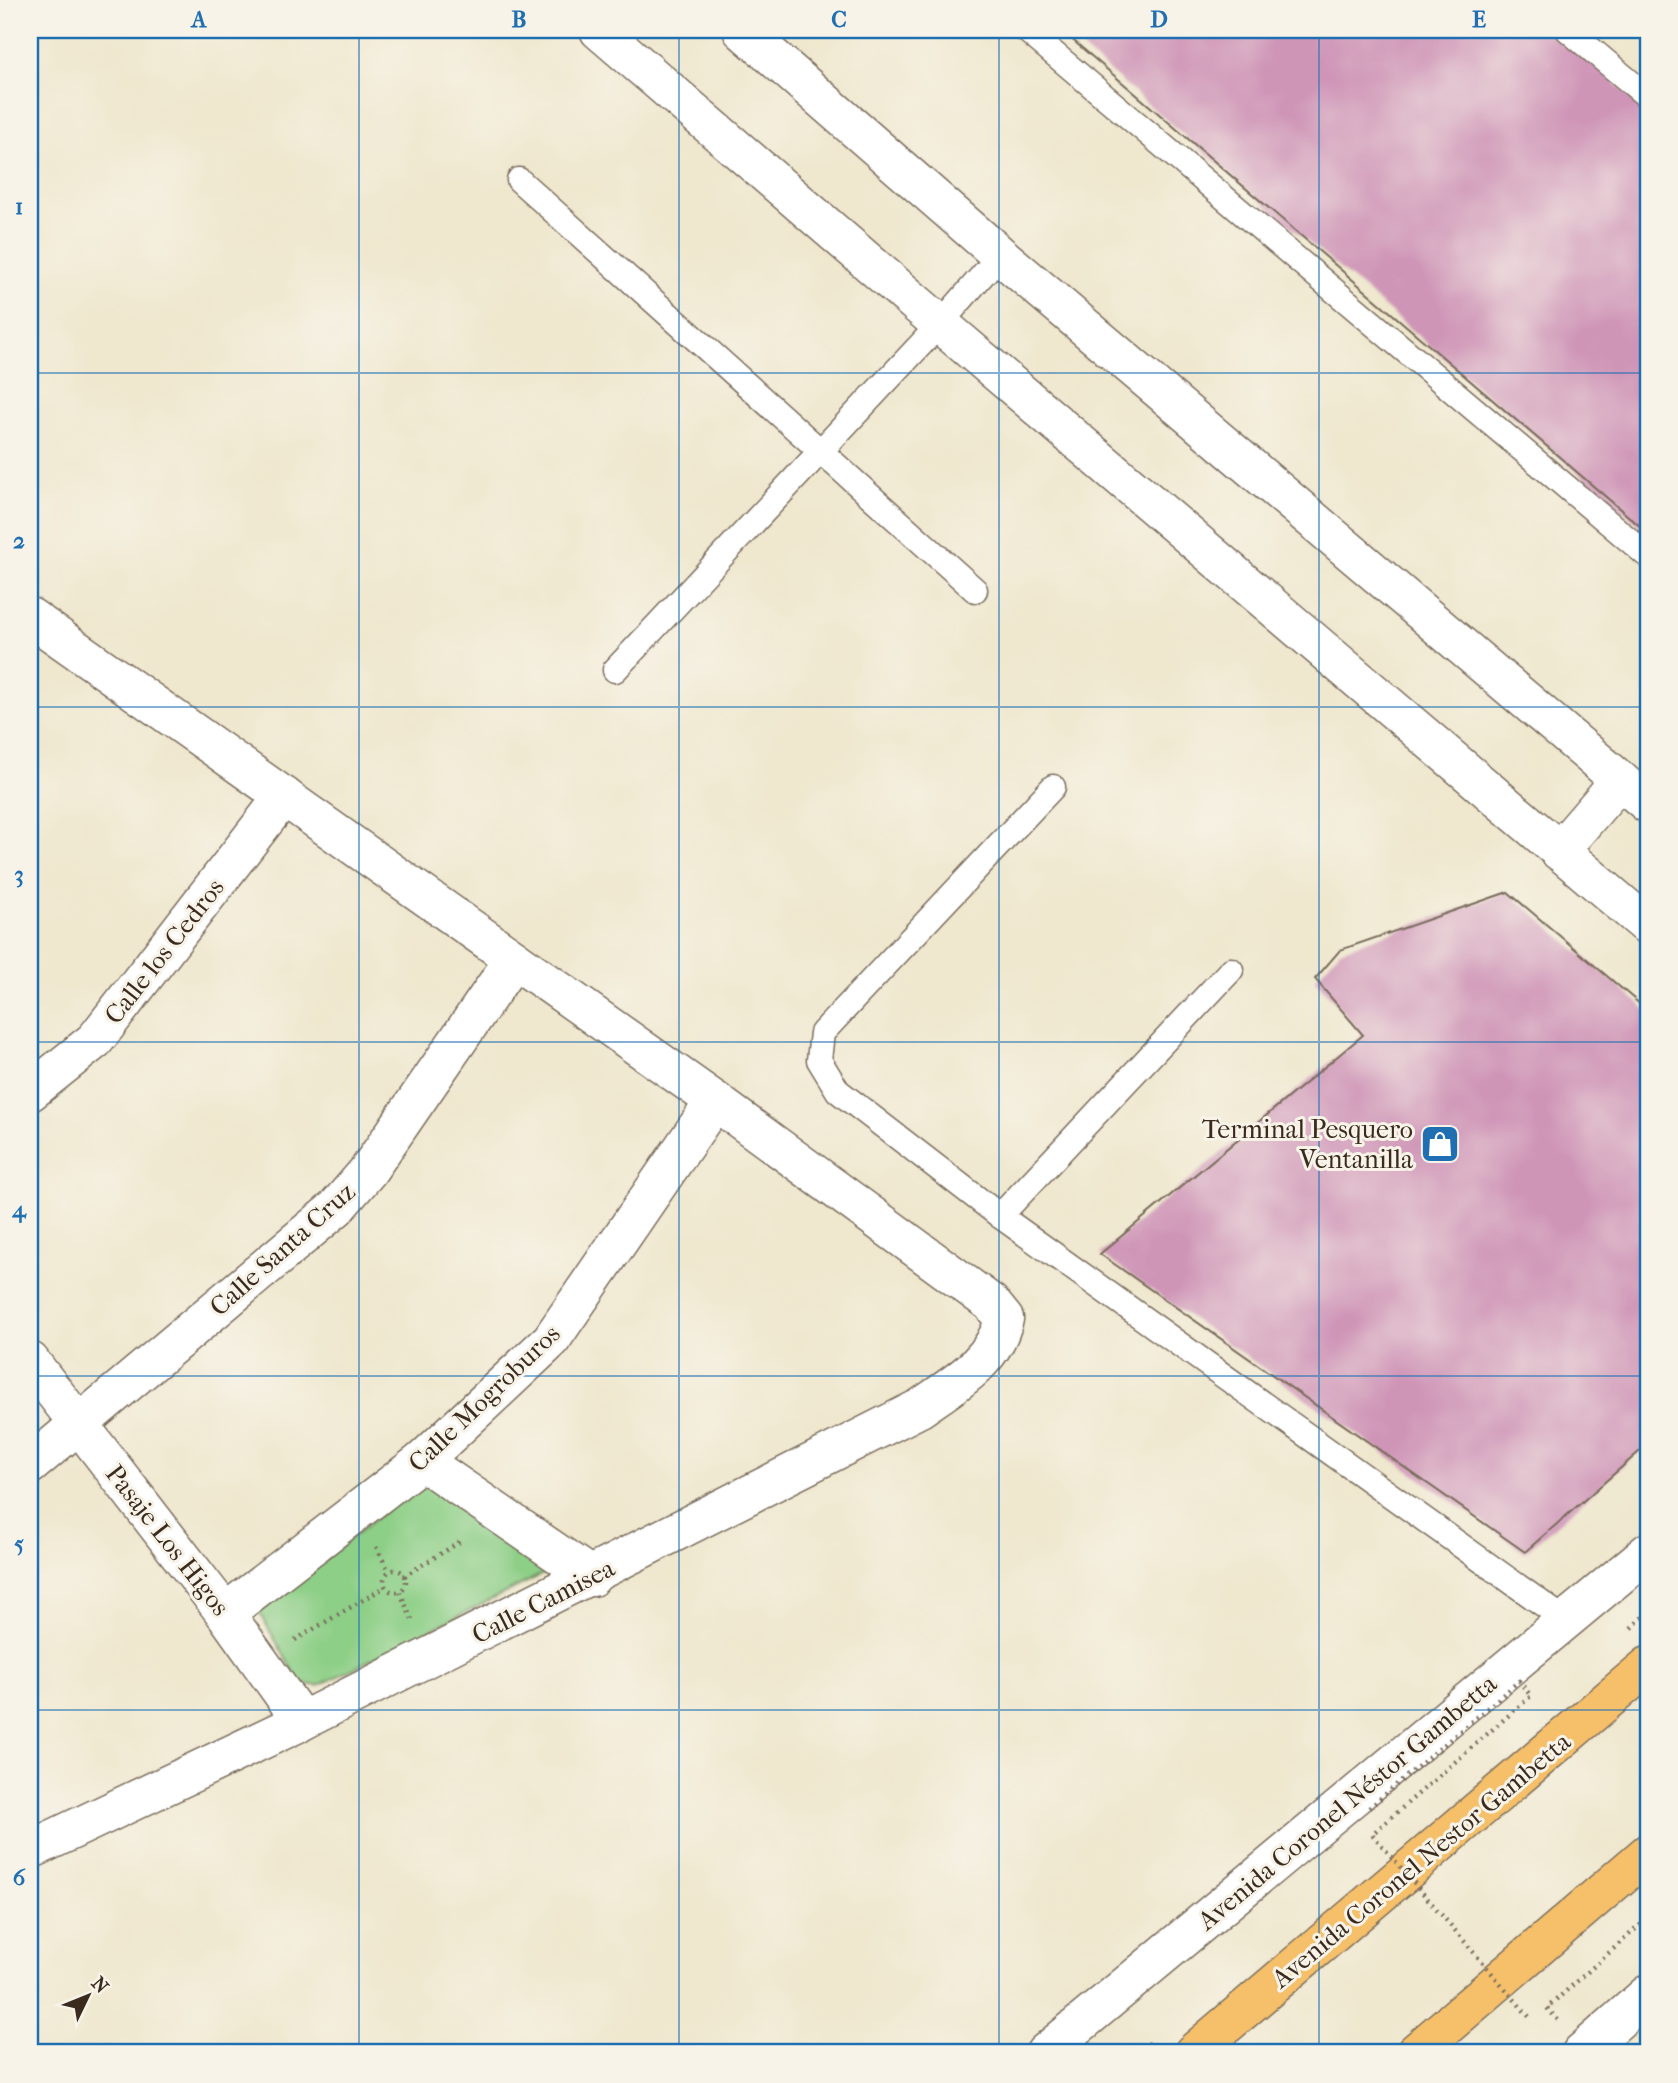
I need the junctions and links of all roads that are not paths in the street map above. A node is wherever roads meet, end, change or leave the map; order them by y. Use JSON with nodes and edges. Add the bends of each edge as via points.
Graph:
{"nodes":[{"id":1,"x":599,"y":30,"type":"edge"},
{"id":2,"x":743,"y":30,"type":"edge"},
{"id":3,"x":1026,"y":30,"type":"edge"},
{"id":4,"x":1568,"y":30,"type":"edge"},
{"id":5,"x":1648,"y":97,"type":"edge"},
{"id":6,"x":519,"y":180,"type":"dead end"},
{"id":7,"x":1000,"y":255,"type":"junction"},
{"id":8,"x":940,"y":324,"type":"junction"},
{"id":9,"x":821,"y":452,"type":"junction"},
{"id":10,"x":1648,"y":556,"type":"edge"},
{"id":11,"x":975,"y":590,"type":"dead end"},
{"id":12,"x":36,"y":634,"type":"edge"},
{"id":13,"x":615,"y":670,"type":"dead end"},
{"id":14,"x":1620,"y":780,"type":"junction"},
{"id":15,"x":1053,"y":787,"type":"dead end"},
{"id":16,"x":284,"y":796,"type":"junction"},
{"id":17,"x":1648,"y":804,"type":"edge"},
{"id":18,"x":1559,"y":850,"type":"junction"},
{"id":19,"x":1648,"y":926,"type":"edge"},
{"id":20,"x":514,"y":958,"type":"junction"},
{"id":21,"x":1231,"y":970,"type":"dead end"},
{"id":22,"x":30,"y":1092,"type":"edge"},
{"id":23,"x":715,"y":1101,"type":"junction"},
{"id":24,"x":1000,"y":1216,"type":"junction"},
{"id":25,"x":30,"y":1361,"type":"edge"},
{"id":26,"x":79,"y":1424,"type":"junction"},
{"id":27,"x":422,"y":1461,"type":"junction"},
{"id":28,"x":30,"y":1465,"type":"edge"},
{"id":29,"x":1648,"y":1552,"type":"edge"},
{"id":30,"x":592,"y":1577,"type":"junction"},
{"id":31,"x":225,"y":1613,"type":"junction"},
{"id":32,"x":1565,"y":1620,"type":"junction"},
{"id":33,"x":1648,"y":1666,"type":"edge"},
{"id":34,"x":302,"y":1721,"type":"junction"},
{"id":35,"x":30,"y":1850,"type":"edge"},
{"id":36,"x":1648,"y":1853,"type":"edge"},
{"id":37,"x":1648,"y":1994,"type":"edge"},
{"id":38,"x":1571,"y":2038,"type":"edge"},
{"id":39,"x":1045,"y":2053,"type":"edge"},
{"id":40,"x":1193,"y":2053,"type":"edge"},
{"id":41,"x":1415,"y":2053,"type":"edge"}],
"edges":[{"from":1,"to":8,"type":"street"},
{"from":2,"to":7,"type":"street"},
{"from":3,"to":10,"type":"lane"},
{"from":4,"to":5,"type":"lane"},
{"from":6,"to":9,"type":"lane"},
{"from":7,"to":8,"type":"lane"},
{"from":7,"to":14,"type":"street"},
{"from":8,"to":9,"type":"lane"},
{"from":8,"to":18,"type":"street"},
{"from":9,"to":11,"type":"lane"},
{"from":9,"to":13,"type":"lane"},
{"from":12,"to":16,"type":"street"},
{"from":14,"to":17,"type":"street"},
{"from":14,"to":18,"type":"street"},
{"from":15,"to":24,"type":"lane","via":[[822,1033],[819,1060],[838,1091]]},
{"from":16,"to":20,"type":"street"},
{"from":16,"to":22,"type":"street","name":"Calle los Cedros","via":[[94,1040]]},
{"from":18,"to":19,"type":"street"},
{"from":20,"to":23,"type":"street"},
{"from":20,"to":26,"type":"street","name":"Calle Santa Cruz","via":[[368,1171],[336,1208]]},
{"from":21,"to":24,"type":"lane"},
{"from":23,"to":27,"type":"street","name":"Calle Mogroburos","via":[[551,1340]]},
{"from":23,"to":30,"type":"street","name":"Calle Camisea","via":[[991,1303],[1004,1319],[999,1339],[973,1370],[920,1408]]},
{"from":24,"to":32,"type":"lane"},
{"from":25,"to":26,"type":"street","name":"Pasaje Los Higos"},
{"from":26,"to":28,"type":"street","name":"Calle Santa Cruz"},
{"from":26,"to":31,"type":"street","name":"Pasaje Los Higos"},
{"from":27,"to":30,"type":"street"},
{"from":27,"to":31,"type":"street","name":"Calle Mogroburos"},
{"from":29,"to":32,"type":"street","name":"Avenida Coronel Néstor Gambetta"},
{"from":30,"to":34,"type":"street","name":"Calle Camisea"},
{"from":31,"to":34,"type":"street","name":"Pasaje Los Higos"},
{"from":32,"to":39,"type":"street","name":"Avenida Coronel Néstor Gambetta"},
{"from":33,"to":40,"type":"highway","name":"Avenida Coronel Nestor Gambetta"},
{"from":34,"to":35,"type":"street","name":"Calle Camisea"},
{"from":36,"to":41,"type":"highway"},
{"from":37,"to":38,"type":"street"}]}
